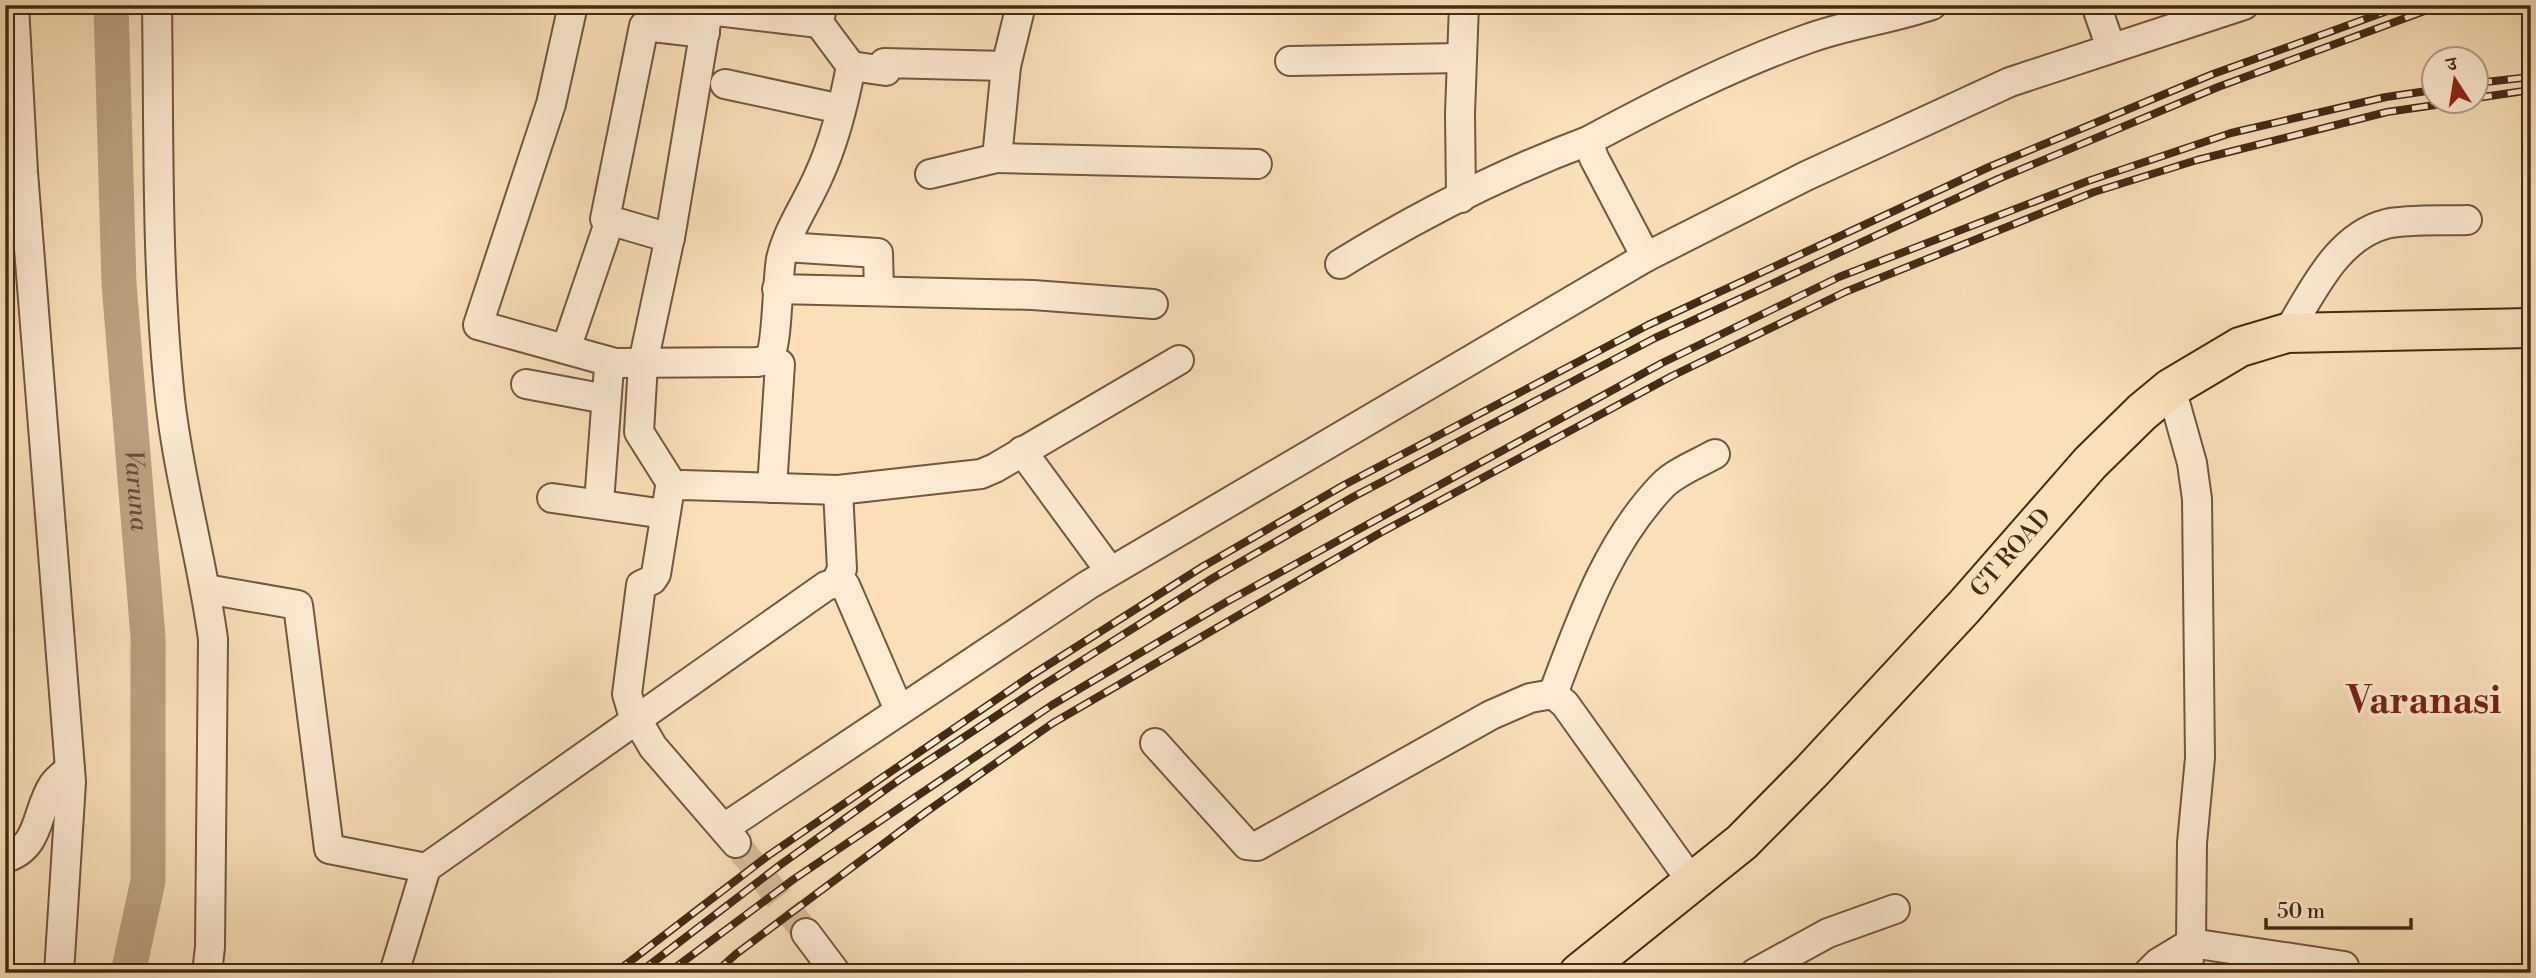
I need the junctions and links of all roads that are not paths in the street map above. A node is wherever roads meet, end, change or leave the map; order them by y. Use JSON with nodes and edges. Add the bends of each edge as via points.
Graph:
{"nodes":[{"id":1,"x":14,"y":5,"type":"edge"},
{"id":2,"x":157,"y":5,"type":"edge"},
{"id":3,"x":573,"y":5,"type":"edge"},
{"id":4,"x":1021,"y":5,"type":"edge"},
{"id":5,"x":1464,"y":5,"type":"edge"},
{"id":6,"x":1932,"y":5,"type":"edge"},
{"id":7,"x":2096,"y":5,"type":"edge"},
{"id":8,"x":2244,"y":5,"type":"edge"},
{"id":9,"x":821,"y":14,"type":"edge"},
{"id":10,"x":697,"y":17,"type":"edge"},
{"id":11,"x":2111,"y":48,"type":"junction"},
{"id":12,"x":1461,"y":58,"type":"junction"},
{"id":13,"x":1290,"y":61,"type":"dead end"},
{"id":14,"x":850,"y":66,"type":"junction"},
{"id":15,"x":1006,"y":66,"type":"junction"},
{"id":16,"x":725,"y":85,"type":"dead end"},
{"id":17,"x":841,"y":109,"type":"junction"},
{"id":18,"x":1588,"y":141,"type":"junction"},
{"id":19,"x":997,"y":158,"type":"junction"},
{"id":20,"x":1257,"y":164,"type":"dead end"},
{"id":21,"x":930,"y":174,"type":"dead end"},
{"id":22,"x":1461,"y":198,"type":"junction"},
{"id":23,"x":610,"y":220,"type":"junction"},
{"id":24,"x":2467,"y":220,"type":"dead end"},
{"id":25,"x":670,"y":238,"type":"junction"},
{"id":26,"x":785,"y":247,"type":"junction"},
{"id":27,"x":1646,"y":257,"type":"junction"},
{"id":28,"x":1340,"y":264,"type":"dead end"},
{"id":29,"x":777,"y":289,"type":"junction"},
{"id":30,"x":879,"y":291,"type":"junction"},
{"id":31,"x":1153,"y":304,"type":"dead end"},
{"id":32,"x":2531,"y":328,"type":"edge"},
{"id":33,"x":2287,"y":333,"type":"junction"},
{"id":34,"x":2531,"y":348,"type":"edge"},
{"id":35,"x":566,"y":349,"type":"junction"},
{"id":36,"x":768,"y":360,"type":"junction"},
{"id":37,"x":1179,"y":360,"type":"dead end"},
{"id":38,"x":615,"y":363,"type":"junction"},
{"id":39,"x":643,"y":363,"type":"junction"},
{"id":40,"x":526,"y":384,"type":"dead end"},
{"id":41,"x":2174,"y":398,"type":"junction"},
{"id":42,"x":606,"y":399,"type":"junction"},
{"id":43,"x":1022,"y":451,"type":"junction"},
{"id":44,"x":1715,"y":454,"type":"dead end"},
{"id":45,"x":673,"y":486,"type":"junction"},
{"id":46,"x":772,"y":488,"type":"junction"},
{"id":47,"x":838,"y":490,"type":"junction"},
{"id":48,"x":552,"y":498,"type":"dead end"},
{"id":49,"x":599,"y":503,"type":"junction"},
{"id":50,"x":665,"y":514,"type":"junction"},
{"id":51,"x":1110,"y":572,"type":"junction"},
{"id":52,"x":836,"y":582,"type":"junction"},
{"id":53,"x":206,"y":589,"type":"junction"},
{"id":54,"x":1553,"y":694,"type":"junction"},
{"id":55,"x":899,"y":710,"type":"junction"},
{"id":56,"x":635,"y":719,"type":"junction"},
{"id":57,"x":1155,"y":743,"type":"dead end"},
{"id":58,"x":70,"y":769,"type":"junction"},
{"id":59,"x":1750,"y":851,"type":"junction"},
{"id":60,"x":5,"y":858,"type":"edge"},
{"id":61,"x":426,"y":868,"type":"junction"},
{"id":62,"x":1692,"y":882,"type":"junction"},
{"id":63,"x":1895,"y":909,"type":"dead end"},
{"id":64,"x":806,"y":933,"type":"tunnel mouth"},
{"id":65,"x":2191,"y":943,"type":"junction"},
{"id":66,"x":2344,"y":967,"type":"dead end"},
{"id":67,"x":59,"y":973,"type":"edge"},
{"id":68,"x":207,"y":973,"type":"edge"},
{"id":69,"x":394,"y":973,"type":"edge"},
{"id":70,"x":836,"y":973,"type":"edge"},
{"id":71,"x":1579,"y":973,"type":"edge"},
{"id":72,"x":1619,"y":973,"type":"edge"},
{"id":73,"x":1755,"y":973,"type":"edge"},
{"id":74,"x":2148,"y":973,"type":"edge"},
{"id":75,"x":2187,"y":973,"type":"edge"}],
"edges":[{"from":1,"to":58,"type":"street"},
{"from":2,"to":53,"type":"street","via":[[162,298],[169,394]]},
{"from":3,"to":35,"type":"street","via":[[551,104],[478,325]]},
{"from":4,"to":15,"type":"street"},
{"from":5,"to":12,"type":"street"},
{"from":6,"to":18,"type":"street","via":[[1808,39],[1692,86]]},
{"from":7,"to":11,"type":"street"},
{"from":8,"to":11,"type":"street"},
{"from":9,"to":10,"type":"street"},
{"from":9,"to":14,"type":"street"},
{"from":10,"to":23,"type":"street","via":[[644,26],[605,219]]},
{"from":10,"to":25,"type":"street"},
{"from":11,"to":27,"type":"street","via":[[2010,82],[1806,176]]},
{"from":12,"to":13,"type":"street"},
{"from":12,"to":22,"type":"street"},
{"from":14,"to":15,"type":"street","via":[[886,71],[884,62]]},
{"from":14,"to":17,"type":"street"},
{"from":15,"to":19,"type":"street"},
{"from":16,"to":17,"type":"street"},
{"from":17,"to":26,"type":"street","via":[[825,162]]},
{"from":18,"to":22,"type":"street"},
{"from":18,"to":27,"type":"street"},
{"from":19,"to":20,"type":"street"},
{"from":19,"to":21,"type":"street"},
{"from":22,"to":28,"type":"street","via":[[1398,228]]},
{"from":23,"to":25,"type":"street"},
{"from":23,"to":35,"type":"street"},
{"from":24,"to":33,"type":"street","via":[[2388,224],[2363,233],[2339,252]]},
{"from":25,"to":39,"type":"street"},
{"from":26,"to":29,"type":"street"},
{"from":26,"to":30,"type":"street","via":[[878,253]]},
{"from":27,"to":51,"type":"street"},
{"from":29,"to":30,"type":"street"},
{"from":29,"to":36,"type":"street","via":[[773,352]]},
{"from":30,"to":31,"type":"street"},
{"from":32,"to":33,"type":"highway","name":"GT ROAD"},
{"from":33,"to":41,"type":"highway","name":"GT ROAD","via":[[2241,348]]},
{"from":34,"to":41,"type":"highway","name":"GT ROAD","via":[[2271,358]]},
{"from":35,"to":38,"type":"street"},
{"from":36,"to":39,"type":"street"},
{"from":36,"to":46,"type":"street","via":[[780,364]]},
{"from":37,"to":43,"type":"street"},
{"from":38,"to":39,"type":"street"},
{"from":38,"to":42,"type":"street","via":[[609,367]]},
{"from":39,"to":45,"type":"street","via":[[639,432]]},
{"from":40,"to":42,"type":"street"},
{"from":41,"to":59,"type":"highway","name":"GT ROAD","via":[[1971,614],[1846,773],[1776,845]]},
{"from":41,"to":65,"type":"street","via":[[2197,499],[2200,758],[2192,843]]},
{"from":42,"to":49,"type":"street"},
{"from":43,"to":47,"type":"street","via":[[981,474]]},
{"from":43,"to":51,"type":"street"},
{"from":44,"to":54,"type":"street","via":[[1665,483],[1615,548],[1590,596]]},
{"from":45,"to":46,"type":"street"},
{"from":45,"to":50,"type":"street"},
{"from":46,"to":47,"type":"street"},
{"from":47,"to":52,"type":"street","via":[[842,569]]},
{"from":48,"to":49,"type":"street"},
{"from":49,"to":50,"type":"street"},
{"from":50,"to":56,"type":"street","via":[[656,573],[641,585],[627,694]]},
{"from":51,"to":55,"type":"street"},
{"from":52,"to":55,"type":"street","via":[[845,585]]},
{"from":52,"to":56,"type":"street"},
{"from":53,"to":61,"type":"street","via":[[298,605],[329,849]]},
{"from":53,"to":68,"type":"street","via":[[213,639]]},
{"from":54,"to":57,"type":"street","via":[[1530,698],[1491,715],[1257,846],[1247,845]]},
{"from":54,"to":62,"type":"street","via":[[1565,704]]},
{"from":55,"to":56,"type":"street","via":[[730,835],[653,747]]},
{"from":56,"to":61,"type":"street"},
{"from":58,"to":60,"type":"street","via":[[52,785],[40,822],[25,848]]},
{"from":58,"to":67,"type":"street"},
{"from":59,"to":62,"type":"highway","name":"GT ROAD"},
{"from":59,"to":72,"type":"highway","name":"GT ROAD","via":[[1708,904]]},
{"from":61,"to":69,"type":"street"},
{"from":62,"to":71,"type":"highway","name":"GT ROAD"},
{"from":63,"to":73,"type":"street","via":[[1828,933]]},
{"from":64,"to":70,"type":"street"},
{"from":65,"to":66,"type":"street"},
{"from":65,"to":74,"type":"street"},
{"from":65,"to":75,"type":"street"}]}
